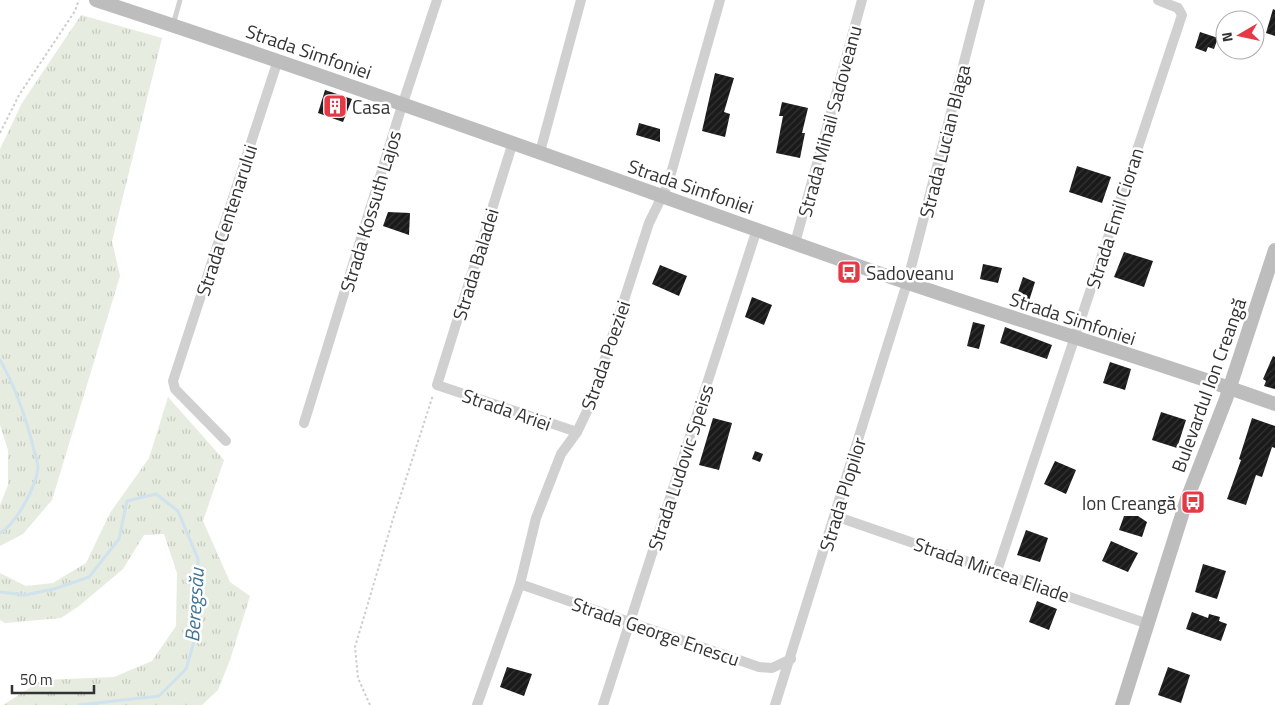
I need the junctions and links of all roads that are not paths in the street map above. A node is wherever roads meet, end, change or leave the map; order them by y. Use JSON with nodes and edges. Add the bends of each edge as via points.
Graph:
{"nodes":[{"id":1,"x":96,"y":0,"type":"edge"},
{"id":2,"x":180,"y":0,"type":"edge"},
{"id":3,"x":437,"y":0,"type":"edge"},
{"id":4,"x":581,"y":0,"type":"edge"},
{"id":5,"x":720,"y":0,"type":"edge"},
{"id":6,"x":862,"y":0,"type":"edge"},
{"id":7,"x":980,"y":0,"type":"edge"},
{"id":8,"x":1158,"y":0,"type":"edge"},
{"id":9,"x":173,"y":25,"type":"junction"},
{"id":10,"x":278,"y":60,"type":"junction"},
{"id":11,"x":403,"y":104,"type":"junction"},
{"id":12,"x":513,"y":142,"type":"junction"},
{"id":13,"x":540,"y":152,"type":"junction"},
{"id":14,"x":661,"y":197,"type":"junction"},
{"id":15,"x":757,"y":229,"type":"junction"},
{"id":16,"x":795,"y":243,"type":"junction"},
{"id":17,"x":1275,"y":250,"type":"edge"},
{"id":18,"x":907,"y":283,"type":"junction"},
{"id":19,"x":1074,"y":338,"type":"junction"},
{"id":20,"x":437,"y":385,"type":"joint"},
{"id":21,"x":1230,"y":388,"type":"junction"},
{"id":22,"x":1275,"y":404,"type":"edge"},
{"id":23,"x":304,"y":423,"type":"dead end"},
{"id":24,"x":577,"y":432,"type":"junction"},
{"id":25,"x":226,"y":441,"type":"dead end"},
{"id":26,"x":835,"y":516,"type":"junction"},
{"id":27,"x":997,"y":570,"type":"junction"},
{"id":28,"x":520,"y":584,"type":"junction"},
{"id":29,"x":631,"y":621,"type":"junction"},
{"id":30,"x":1148,"y":624,"type":"junction"},
{"id":31,"x":791,"y":659,"type":"junction"},
{"id":32,"x":477,"y":705,"type":"edge"},
{"id":33,"x":603,"y":705,"type":"edge"},
{"id":34,"x":775,"y":705,"type":"edge"},
{"id":35,"x":1122,"y":705,"type":"edge"}],
"edges":[{"from":1,"to":9,"type":"street","name":"Strada Simfoniei"},
{"from":2,"to":9,"type":"lane"},
{"from":3,"to":11,"type":"street","name":"Strada Kossuth Lajos"},
{"from":4,"to":13,"type":"street"},
{"from":5,"to":14,"type":"street","name":"Strada Poeziei","via":[[668,184]]},
{"from":6,"to":16,"type":"street","name":"Strada Mihail Sadoveanu"},
{"from":7,"to":18,"type":"street","name":"Strada Lucian Blaga"},
{"from":8,"to":19,"type":"street","name":"Strada Emil Cioran","via":[[1178,8],[1182,15]]},
{"from":9,"to":10,"type":"street","name":"Strada Simfoniei"},
{"from":10,"to":11,"type":"street","name":"Strada Simfoniei"},
{"from":10,"to":25,"type":"street","name":"Strada Centenarului","via":[[173,381],[175,389]]},
{"from":11,"to":12,"type":"street","name":"Strada Simfoniei"},
{"from":11,"to":23,"type":"street","name":"Strada Kossuth Lajos"},
{"from":12,"to":13,"type":"street","name":"Strada Simfoniei"},
{"from":12,"to":20,"type":"street","name":"Strada Baladei"},
{"from":13,"to":14,"type":"street","name":"Strada Simfoniei"},
{"from":14,"to":15,"type":"street","name":"Strada Simfoniei"},
{"from":14,"to":24,"type":"street","name":"Strada Poeziei","via":[[649,223],[590,405]]},
{"from":15,"to":16,"type":"street","name":"Strada Simfoniei"},
{"from":15,"to":29,"type":"street","name":"Strada Ludovic Speiss"},
{"from":16,"to":18,"type":"street","name":"Strada Simfoniei"},
{"from":17,"to":21,"type":"street","name":"Bulevardul Ion Creangă"},
{"from":18,"to":19,"type":"street","name":"Strada Simfoniei"},
{"from":18,"to":26,"type":"street","name":"Strada Plopilor"},
{"from":19,"to":21,"type":"street","name":"Strada Simfoniei"},
{"from":19,"to":27,"type":"street","name":"Strada Emil Cioran"},
{"from":20,"to":24,"type":"street","name":"Strada Ariei"},
{"from":21,"to":22,"type":"street","name":"Strada Simfoniei"},
{"from":21,"to":30,"type":"street","name":"Bulevardul Ion Creangă","via":[[1187,499]]},
{"from":24,"to":28,"type":"street","name":"Strada Poeziei","via":[[561,454],[536,518]]},
{"from":26,"to":27,"type":"street","name":"Strada Mircea Eliade"},
{"from":26,"to":31,"type":"street","name":"Strada Plopilor"},
{"from":27,"to":30,"type":"street","name":"Strada Mircea Eliade"},
{"from":28,"to":29,"type":"street","name":"Strada George Enescu"},
{"from":28,"to":32,"type":"street","name":"Strada Poeziei"},
{"from":29,"to":31,"type":"street","name":"Strada George Enescu","via":[[759,667],[772,668]]},
{"from":29,"to":33,"type":"street","name":"Strada Ludovic Speiss"},
{"from":30,"to":35,"type":"street","name":"Bulevardul Ion Creangă"},
{"from":31,"to":34,"type":"street","name":"Strada Plopilor"}]}
